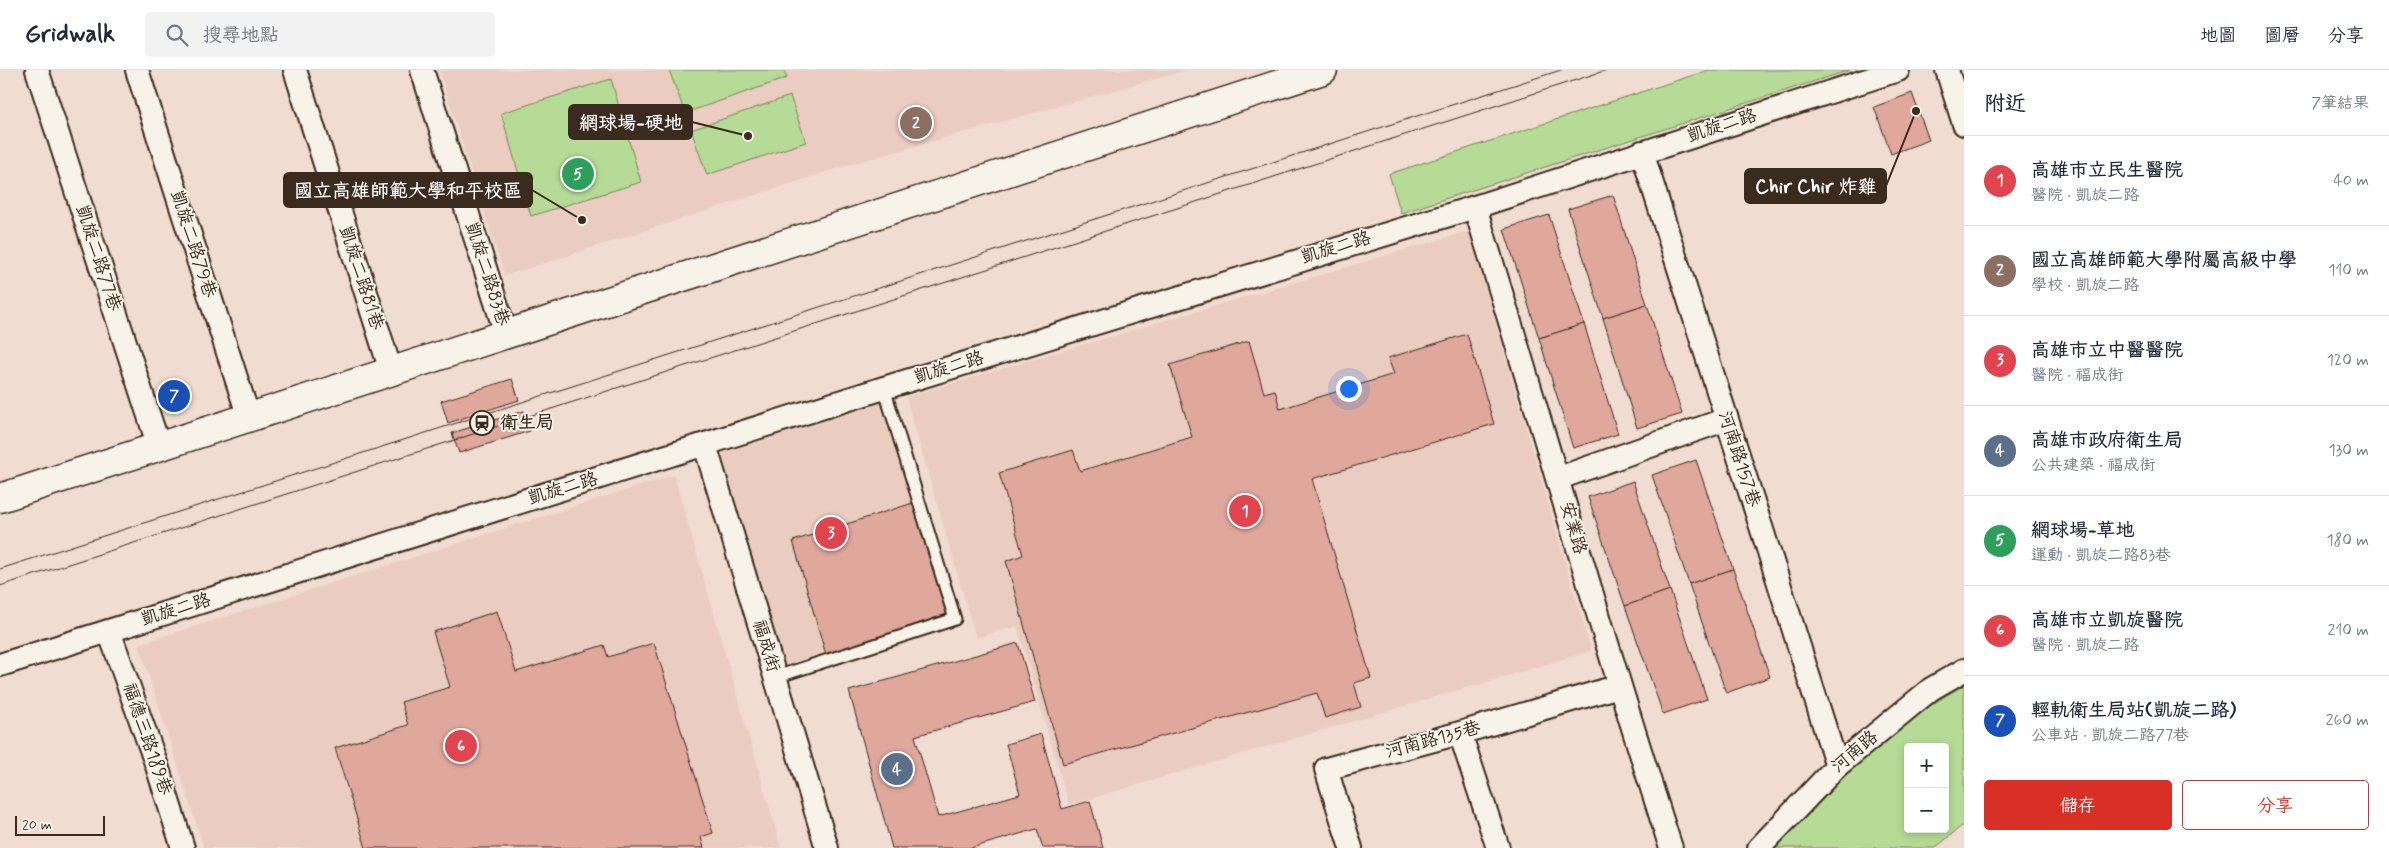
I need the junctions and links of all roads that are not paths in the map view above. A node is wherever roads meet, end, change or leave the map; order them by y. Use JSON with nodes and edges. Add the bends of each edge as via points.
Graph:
{"nodes":[{"id":1,"x":137,"y":70,"type":"edge"},
{"id":2,"x":295,"y":70,"type":"edge"},
{"id":3,"x":422,"y":70,"type":"edge"},
{"id":4,"x":1323,"y":70,"type":"edge"},
{"id":5,"x":1898,"y":70,"type":"edge"},
{"id":6,"x":1947,"y":70,"type":"edge"},
{"id":7,"x":39,"y":71,"type":"edge"},
{"id":8,"x":1964,"y":124,"type":"edge"},
{"id":9,"x":1642,"y":152,"type":"junction"},
{"id":10,"x":1475,"y":207,"type":"junction"},
{"id":11,"x":506,"y":334,"type":"junction"},
{"id":12,"x":391,"y":371,"type":"junction"},
{"id":13,"x":884,"y":388,"type":"junction"},
{"id":14,"x":249,"y":418,"type":"junction"},
{"id":15,"x":1727,"y":419,"type":"junction"},
{"id":16,"x":705,"y":445,"type":"junction"},
{"id":17,"x":159,"y":447,"type":"junction"},
{"id":18,"x":1559,"y":478,"type":"junction"},
{"id":19,"x":0,"y":498,"type":"edge"},
{"id":20,"x":109,"y":631,"type":"junction"},
{"id":21,"x":0,"y":665,"type":"edge"},
{"id":22,"x":1964,"y":670,"type":"edge"},
{"id":23,"x":776,"y":677,"type":"junction"},
{"id":24,"x":1619,"y":686,"type":"junction"},
{"id":25,"x":1460,"y":733,"type":"junction"},
{"id":26,"x":1837,"y":766,"type":"junction"},
{"id":27,"x":183,"y":848,"type":"edge"},
{"id":28,"x":828,"y":848,"type":"edge"},
{"id":29,"x":1351,"y":848,"type":"edge"},
{"id":30,"x":1498,"y":848,"type":"edge"},
{"id":31,"x":1671,"y":848,"type":"edge"},
{"id":32,"x":1758,"y":848,"type":"edge"}],
"edges":[{"from":1,"to":14,"type":"street","name":"凱旋二路79巷"},
{"from":2,"to":12,"type":"street","name":"凱旋二路81巷"},
{"from":3,"to":11,"type":"street","name":"凱旋二路83巷"},
{"from":4,"to":11,"type":"street"},
{"from":5,"to":9,"type":"street","name":"凱旋二路"},
{"from":6,"to":8,"type":"street"},
{"from":7,"to":17,"type":"street","name":"凱旋二路77巷"},
{"from":9,"to":10,"type":"street","name":"凱旋二路"},
{"from":9,"to":15,"type":"street","name":"河南路157巷"},
{"from":10,"to":13,"type":"street","name":"凱旋二路"},
{"from":10,"to":18,"type":"street","name":"安業路"},
{"from":11,"to":12,"type":"street"},
{"from":12,"to":14,"type":"street"},
{"from":13,"to":16,"type":"street","name":"凱旋二路"},
{"from":13,"to":23,"type":"lane","via":[[955,619]]},
{"from":14,"to":17,"type":"street"},
{"from":15,"to":18,"type":"street"},
{"from":15,"to":26,"type":"street","name":"河南路157巷"},
{"from":16,"to":20,"type":"street","name":"凱旋二路"},
{"from":16,"to":23,"type":"street","name":"福成街"},
{"from":17,"to":19,"type":"street"},
{"from":18,"to":24,"type":"street","name":"安業路"},
{"from":20,"to":21,"type":"street","name":"凱旋二路"},
{"from":20,"to":27,"type":"street","name":"福德三路189巷"},
{"from":22,"to":26,"type":"street","name":"河南路","via":[[1931,689]]},
{"from":23,"to":28,"type":"street","name":"福成街"},
{"from":24,"to":25,"type":"street","name":"河南路135巷"},
{"from":24,"to":31,"type":"street","name":"安業路"},
{"from":25,"to":29,"type":"street","name":"河南路135巷","via":[[1326,769]]},
{"from":25,"to":30,"type":"street"},
{"from":26,"to":32,"type":"street","name":"河南路"}]}
